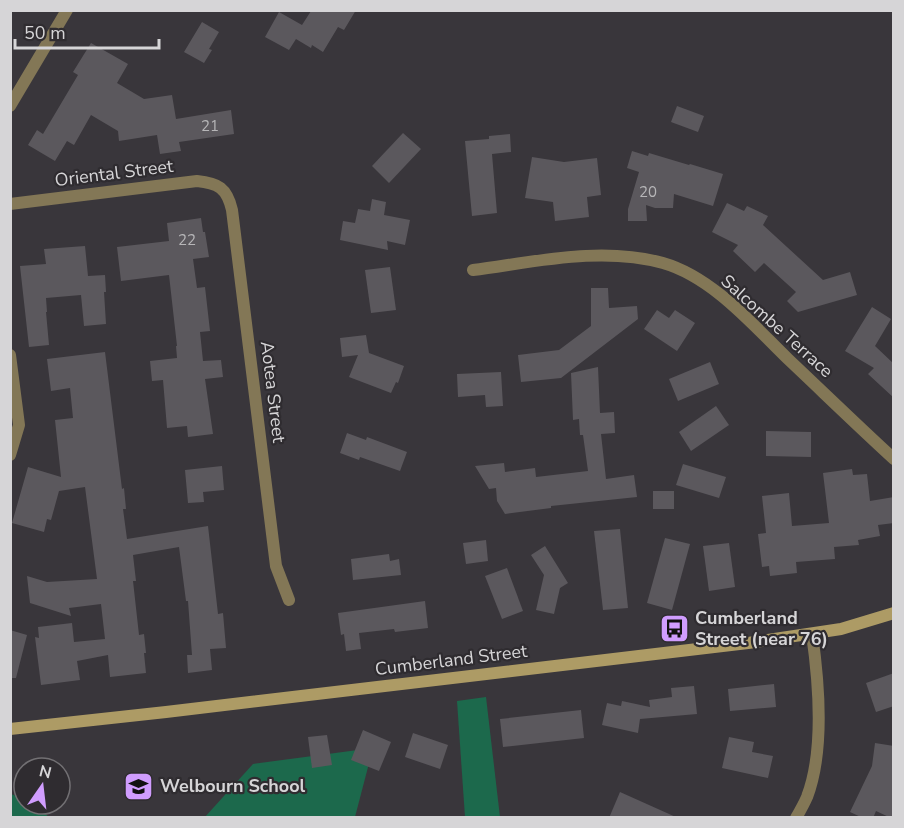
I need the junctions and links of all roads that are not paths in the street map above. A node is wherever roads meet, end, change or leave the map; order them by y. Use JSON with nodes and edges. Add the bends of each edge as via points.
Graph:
{"nodes":[{"id":1,"x":67,"y":10,"type":"edge"},
{"id":2,"x":10,"y":106,"type":"edge"},
{"id":3,"x":221,"y":188,"type":"joint"},
{"id":4,"x":10,"y":204,"type":"edge"},
{"id":5,"x":473,"y":270,"type":"dead end"},
{"id":6,"x":10,"y":355,"type":"edge"},
{"id":7,"x":10,"y":455,"type":"edge"},
{"id":8,"x":894,"y":459,"type":"edge"},
{"id":9,"x":289,"y":600,"type":"dead end"},
{"id":10,"x":894,"y":613,"type":"edge"},
{"id":11,"x":812,"y":634,"type":"junction"},
{"id":12,"x":10,"y":729,"type":"edge"},
{"id":13,"x":796,"y":818,"type":"edge"}],
"edges":[{"from":1,"to":2,"type":"street"},
{"from":3,"to":4,"type":"street","name":"Oriental Street","via":[[196,181]]},
{"from":3,"to":9,"type":"street","name":"Aotea Street","via":[[232,210],[276,566]]},
{"from":5,"to":8,"type":"street","name":"Salcombe Terrace","via":[[588,255],[663,263],[697,278],[734,307]]},
{"from":6,"to":7,"type":"street","via":[[19,425]]},
{"from":10,"to":11,"type":"main road","name":"Cumberland Street"},
{"from":11,"to":12,"type":"main road","name":"Cumberland Street"},
{"from":11,"to":13,"type":"street","via":[[818,736],[807,796]]}]}
